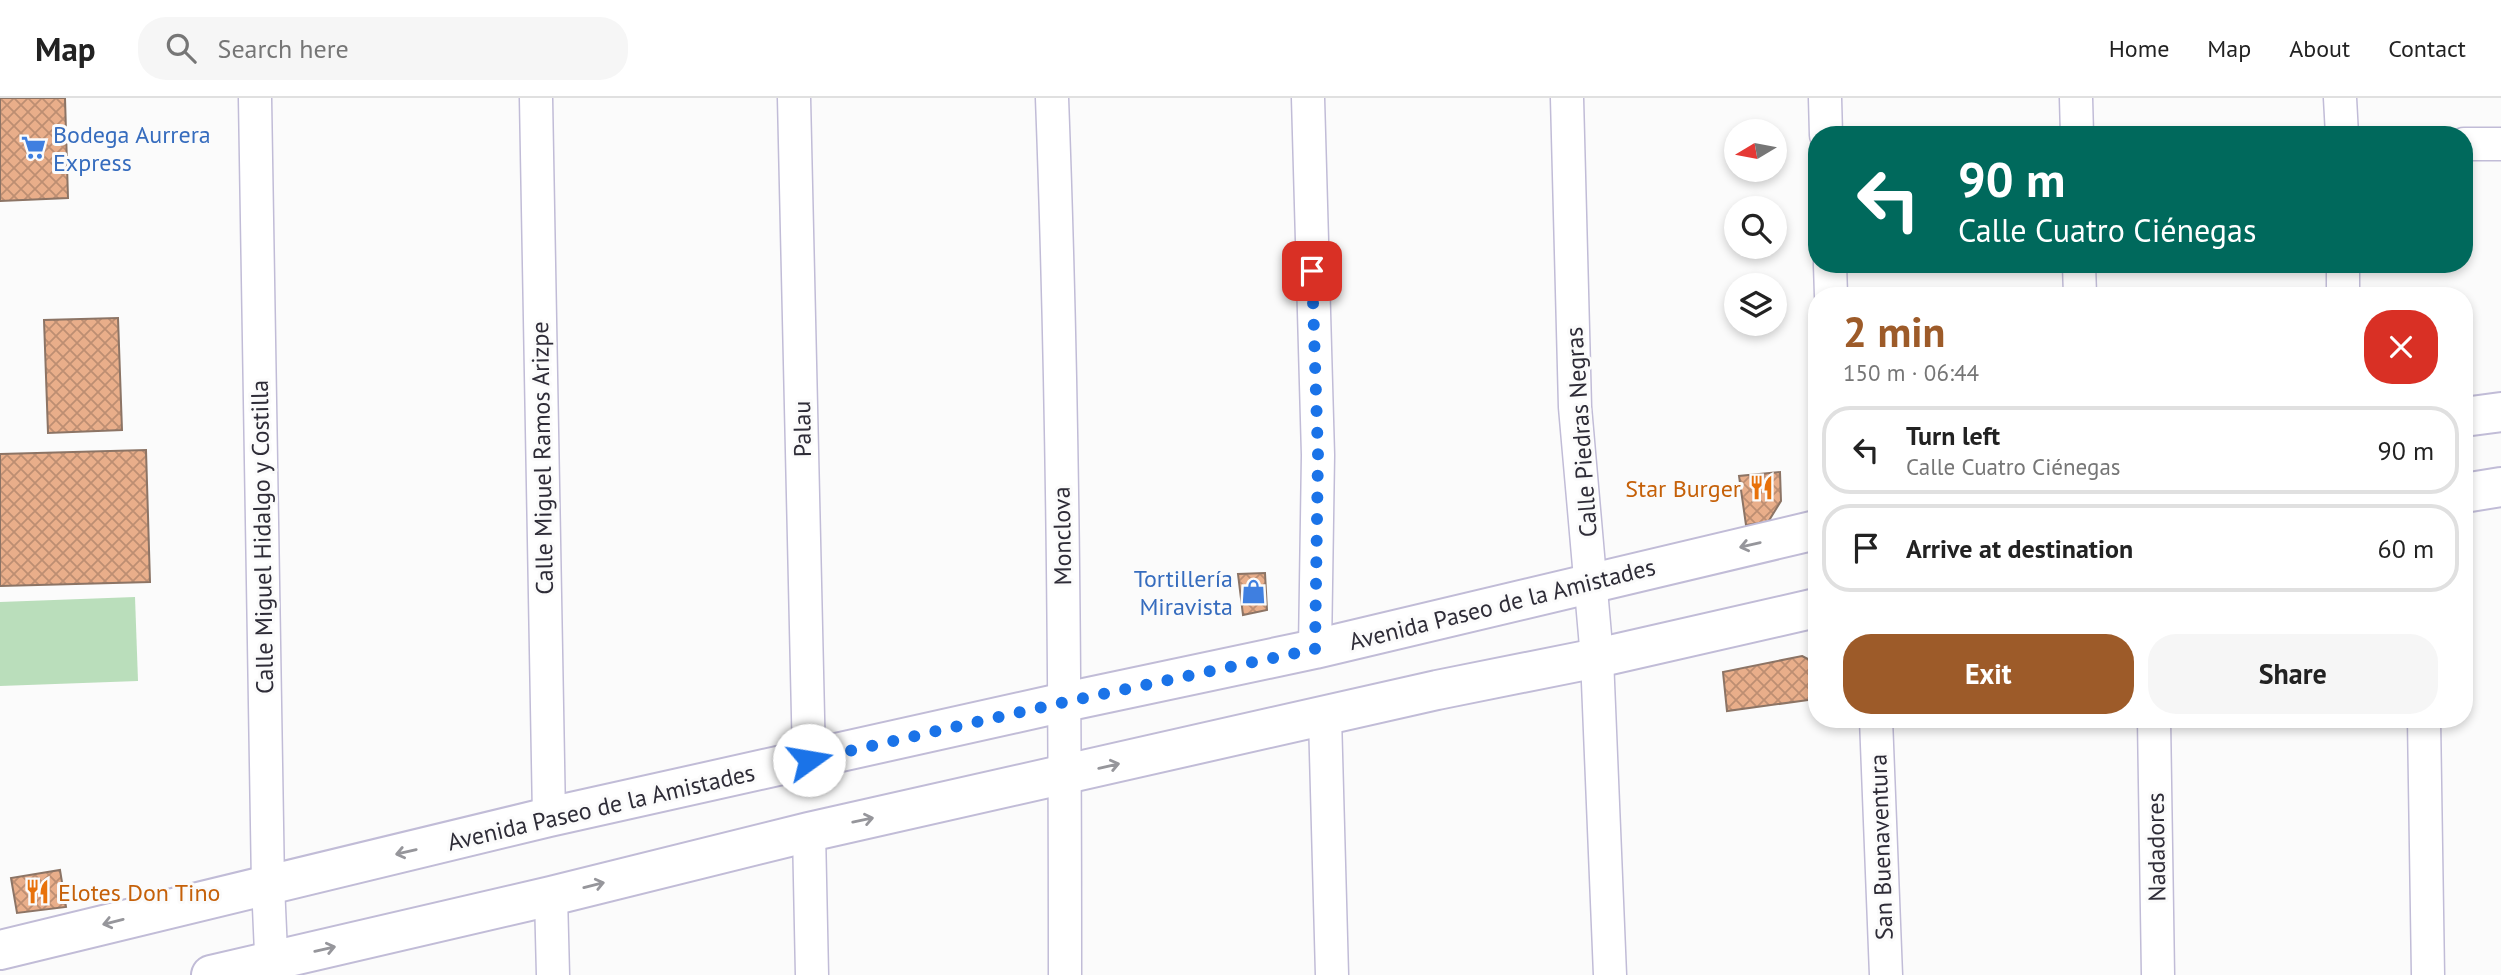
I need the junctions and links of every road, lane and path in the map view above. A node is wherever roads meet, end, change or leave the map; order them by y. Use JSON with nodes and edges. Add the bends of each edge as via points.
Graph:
{"nodes":[{"id":1,"x":255,"y":98,"type":"edge"},
{"id":2,"x":536,"y":98,"type":"edge"},
{"id":3,"x":794,"y":98,"type":"edge"},
{"id":4,"x":1052,"y":98,"type":"edge"},
{"id":5,"x":1308,"y":98,"type":"edge"},
{"id":6,"x":1567,"y":98,"type":"edge"},
{"id":7,"x":1825,"y":98,"type":"edge"},
{"id":8,"x":2076,"y":98,"type":"edge"},
{"id":9,"x":2340,"y":98,"type":"edge"},
{"id":10,"x":1826,"y":126,"type":"edge"},
{"id":11,"x":2077,"y":126,"type":"edge"},
{"id":12,"x":2342,"y":126,"type":"edge"},
{"id":13,"x":2473,"y":144,"type":"edge"},
{"id":14,"x":2501,"y":145,"type":"edge"},
{"id":15,"x":2501,"y":412,"type":"edge"},
{"id":16,"x":2473,"y":416,"type":"edge"},
{"id":17,"x":2501,"y":487,"type":"edge"},
{"id":18,"x":2473,"y":492,"type":"edge"},
{"id":19,"x":1808,"y":532,"type":"edge"},
{"id":20,"x":1592,"y":582,"type":"junction"},
{"id":21,"x":1808,"y":610,"type":"edge"},
{"id":22,"x":1315,"y":649,"type":"junction"},
{"id":23,"x":1597,"y":658,"type":"junction"},
{"id":24,"x":1065,"y":702,"type":"junction"},
{"id":25,"x":1325,"y":717,"type":"junction"},
{"id":26,"x":1876,"y":728,"type":"edge"},
{"id":27,"x":2154,"y":728,"type":"edge"},
{"id":28,"x":2424,"y":728,"type":"edge"},
{"id":29,"x":809,"y":760,"type":"junction"},
{"id":30,"x":1065,"y":775,"type":"junction"},
{"id":31,"x":549,"y":817,"type":"junction"},
{"id":32,"x":809,"y":832,"type":"junction"},
{"id":33,"x":268,"y":885,"type":"junction"},
{"id":34,"x":551,"y":896,"type":"junction"},
{"id":35,"x":0,"y":950,"type":"edge"},
{"id":36,"x":272,"y":968,"type":"edge"},
{"id":37,"x":211,"y":975,"type":"edge"},
{"id":38,"x":553,"y":975,"type":"edge"},
{"id":39,"x":811,"y":975,"type":"edge"},
{"id":40,"x":1065,"y":975,"type":"edge"},
{"id":41,"x":1332,"y":975,"type":"edge"},
{"id":42,"x":1610,"y":975,"type":"edge"},
{"id":43,"x":1885,"y":975,"type":"edge"},
{"id":44,"x":2158,"y":975,"type":"edge"},
{"id":45,"x":2428,"y":975,"type":"edge"}],
"edges":[{"from":1,"to":33,"type":"street","name":"Calle Miguel Hidalgo y Costilla"},
{"from":2,"to":31,"type":"street","name":"Calle Miguel Ramos Arizpe"},
{"from":3,"to":29,"type":"street","name":"Palau"},
{"from":4,"to":24,"type":"street","name":"Monclova"},
{"from":5,"to":22,"type":"street","via":[[1318,455]]},
{"from":6,"to":20,"type":"street","name":"Calle Piedras Negras","via":[[1576,407]]},
{"from":7,"to":10,"type":"street"},
{"from":8,"to":11,"type":"street"},
{"from":9,"to":12,"type":"street"},
{"from":13,"to":14,"type":"street"},
{"from":15,"to":16,"type":"street"},
{"from":17,"to":18,"type":"street"},
{"from":19,"to":20,"type":"street","name":"Avenida Paseo de la Amistades","one_way":true},
{"from":20,"to":22,"type":"street","name":"Avenida Paseo de la Amistades"},
{"from":20,"to":23,"type":"street","name":"Calle Piedras Negras"},
{"from":21,"to":23,"type":"street"},
{"from":22,"to":24,"type":"street","name":"Avenida Paseo de la Amistades"},
{"from":23,"to":25,"type":"street"},
{"from":23,"to":42,"type":"street","name":"Calle Piedras Negras"},
{"from":24,"to":29,"type":"street","name":"Avenida Paseo de la Amistades"},
{"from":24,"to":30,"type":"street","name":"Monclova"},
{"from":30,"to":25,"type":"street","one_way":true},
{"from":25,"to":41,"type":"street"},
{"from":26,"to":43,"type":"street","name":"San Buenaventura"},
{"from":27,"to":44,"type":"street","name":"Nadadores"},
{"from":28,"to":45,"type":"street"},
{"from":29,"to":31,"type":"street","name":"Avenida Paseo de la Amistades"},
{"from":32,"to":30,"type":"street","one_way":true},
{"from":30,"to":40,"type":"street","name":"Monclova"},
{"from":31,"to":33,"type":"street","name":"Avenida Paseo de la Amistades","one_way":true},
{"from":34,"to":32,"type":"street","one_way":true},
{"from":32,"to":39,"type":"street"},
{"from":33,"to":35,"type":"street","name":"Avenida Paseo de la Amistades","one_way":true},
{"from":33,"to":36,"type":"street","name":"Calle Miguel Hidalgo y Costilla"},
{"from":36,"to":34,"type":"street","one_way":true},
{"from":34,"to":38,"type":"street"},
{"from":36,"to":37,"type":"street"}]}
